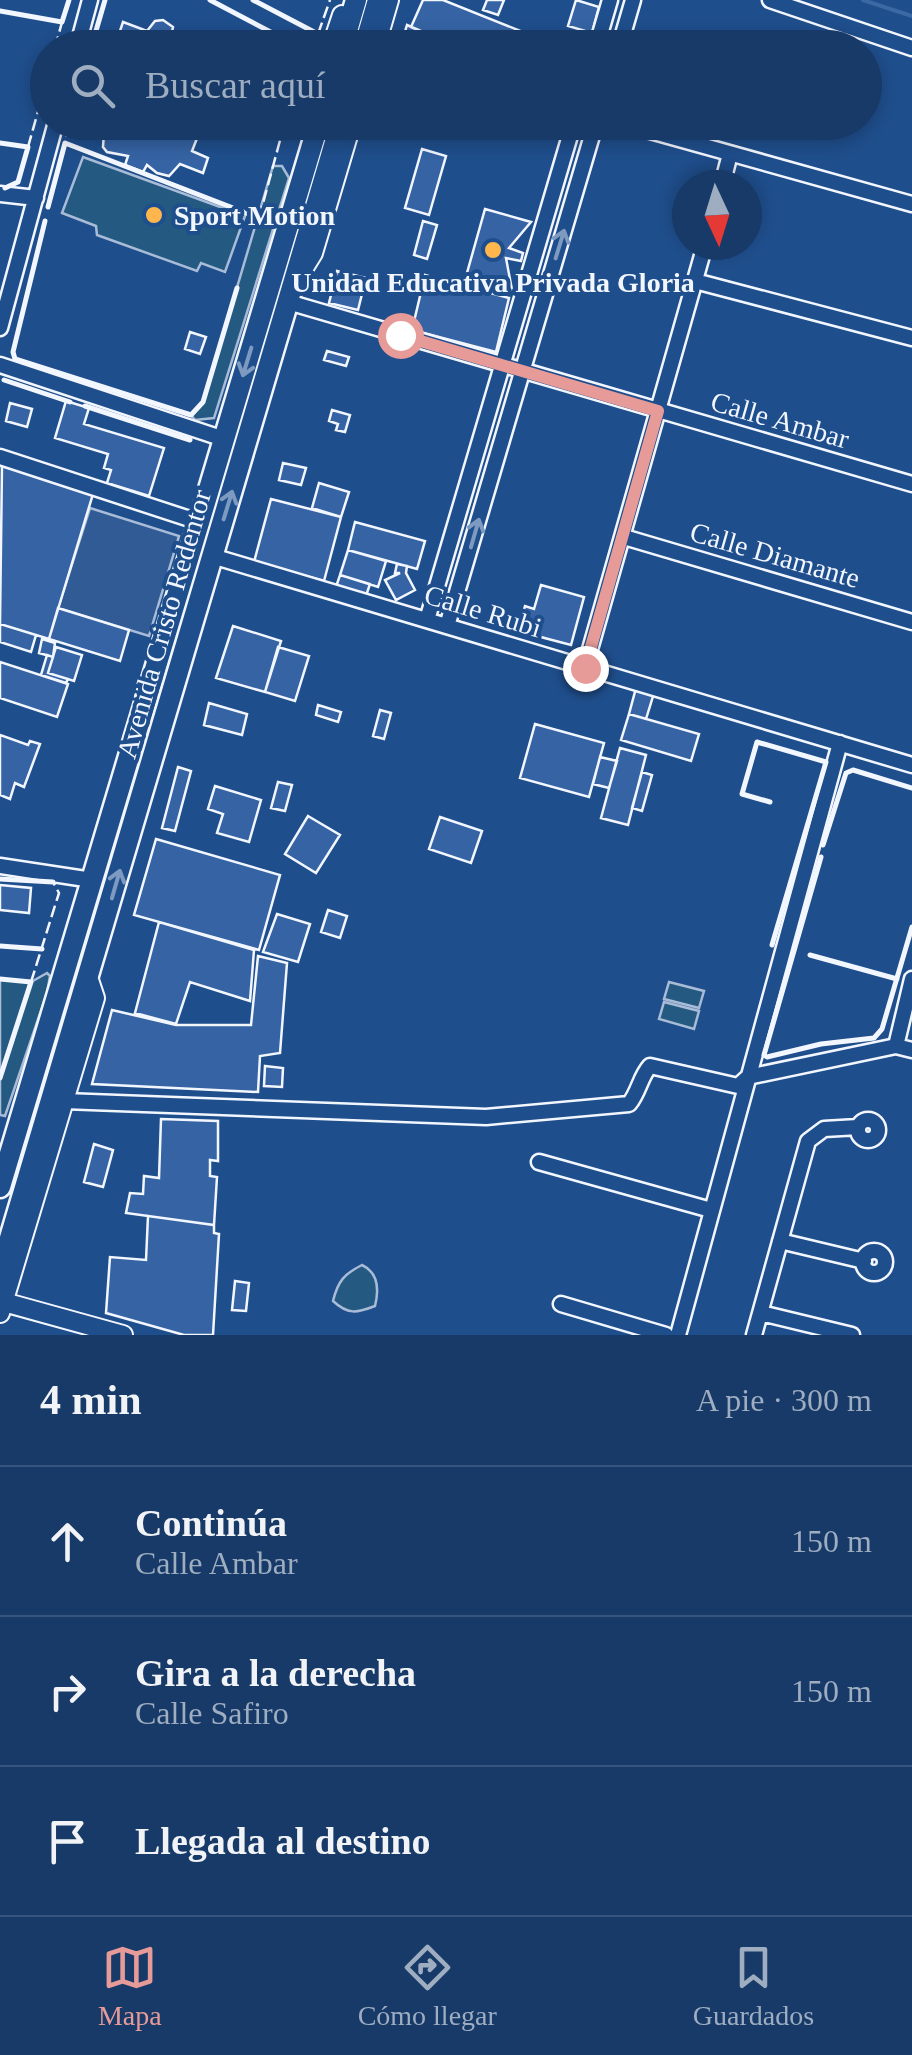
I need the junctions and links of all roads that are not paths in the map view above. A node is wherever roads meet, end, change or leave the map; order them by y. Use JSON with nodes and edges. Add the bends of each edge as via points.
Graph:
{"nodes":[{"id":1,"x":90,"y":0,"type":"edge"},
{"id":2,"x":346,"y":0,"type":"edge"},
{"id":3,"x":356,"y":0,"type":"edge"},
{"id":4,"x":378,"y":0,"type":"edge"},
{"id":5,"x":389,"y":0,"type":"edge"},
{"id":6,"x":610,"y":0,"type":"edge"},
{"id":7,"x":632,"y":0,"type":"edge"},
{"id":8,"x":770,"y":0,"type":"edge"},
{"id":9,"x":82,"y":30,"type":"edge"},
{"id":10,"x":337,"y":30,"type":"edge"},
{"id":11,"x":347,"y":30,"type":"edge"},
{"id":12,"x":369,"y":30,"type":"edge"},
{"id":13,"x":380,"y":30,"type":"edge"},
{"id":14,"x":601,"y":30,"type":"edge"},
{"id":15,"x":623,"y":30,"type":"edge"},
{"id":16,"x":859,"y":30,"type":"edge"},
{"id":17,"x":882,"y":38,"type":"edge"},
{"id":18,"x":912,"y":48,"type":"edge"},
{"id":19,"x":51,"y":140,"type":"edge"},
{"id":20,"x":305,"y":140,"type":"edge"},
{"id":21,"x":314,"y":140,"type":"edge"},
{"id":22,"x":337,"y":140,"type":"edge"},
{"id":23,"x":347,"y":140,"type":"edge"},
{"id":24,"x":569,"y":140,"type":"edge"},
{"id":25,"x":591,"y":140,"type":"edge"},
{"id":26,"x":681,"y":140,"type":"edge"},
{"id":27,"x":730,"y":154,"type":"junction"},
{"id":28,"x":726,"y":170,"type":"edge"},
{"id":29,"x":0,"y":194,"type":"edge"},
{"id":30,"x":36,"y":198,"type":"junction"},
{"id":31,"x":912,"y":204,"type":"edge"},
{"id":32,"x":701,"y":260,"type":"edge"},
{"id":33,"x":695,"y":281,"type":"junction"},
{"id":34,"x":270,"y":284,"type":"junction"},
{"id":35,"x":290,"y":295,"type":"junction"},
{"id":36,"x":1,"y":321,"type":"edge"},
{"id":37,"x":912,"y":338,"type":"edge"},
{"id":38,"x":0,"y":365,"type":"edge"},
{"id":39,"x":502,"y":365,"type":"junction"},
{"id":40,"x":522,"y":371,"type":"junction"},
{"id":41,"x":658,"y":411,"type":"junction"},
{"id":42,"x":224,"y":439,"type":"junction"},
{"id":43,"x":0,"y":457,"type":"edge"},
{"id":44,"x":912,"y":484,"type":"edge"},
{"id":45,"x":199,"y":522,"type":"junction"},
{"id":46,"x":624,"y":537,"type":"junction"},
{"id":47,"x":212,"y":556,"type":"junction"},
{"id":48,"x":427,"y":620,"type":"junction"},
{"id":49,"x":912,"y":622,"type":"edge"},
{"id":50,"x":447,"y":626,"type":"junction"},
{"id":51,"x":585,"y":668,"type":"junction"},
{"id":52,"x":840,"y":743,"type":"junction"},
{"id":53,"x":912,"y":764,"type":"edge"},
{"id":54,"x":0,"y":866,"type":"edge"},
{"id":55,"x":92,"y":880,"type":"junction"},
{"id":56,"x":65,"y":971,"type":"junction"},
{"id":57,"x":88,"y":977,"type":"junction"},
{"id":58,"x":912,"y":980,"type":"edge"},
{"id":59,"x":896,"y":1046,"type":"junction"},
{"id":60,"x":912,"y":1050,"type":"edge"},
{"id":61,"x":748,"y":1078,"type":"junction"},
{"id":62,"x":64,"y":1101,"type":"junction"},
{"id":63,"x":5,"y":1123,"type":"edge"},
{"id":64,"x":858,"y":1127,"type":"dead end"},
{"id":65,"x":0,"y":1153,"type":"edge"},
{"id":66,"x":539,"y":1162,"type":"dead end"},
{"id":67,"x":0,"y":1186,"type":"edge"},
{"id":68,"x":710,"y":1210,"type":"junction"},
{"id":69,"x":780,"y":1242,"type":"junction"},
{"id":70,"x":864,"y":1260,"type":"dead end"},
{"id":71,"x":4,"y":1289,"type":"edge"},
{"id":72,"x":561,"y":1304,"type":"dead end"},
{"id":73,"x":39,"y":1312,"type":"junction"},
{"id":74,"x":761,"y":1313,"type":"junction"},
{"id":75,"x":123,"y":1335,"type":"edge"},
{"id":76,"x":666,"y":1335,"type":"edge"},
{"id":77,"x":678,"y":1335,"type":"edge"},
{"id":78,"x":754,"y":1335,"type":"edge"},
{"id":79,"x":852,"y":1335,"type":"edge"}],
"edges":[{"from":1,"to":9,"type":"street"},
{"from":2,"to":10,"type":"main road"},
{"from":3,"to":11,"type":"highway"},
{"from":4,"to":12,"type":"highway"},
{"from":5,"to":13,"type":"main road"},
{"from":6,"to":14,"type":"street"},
{"from":7,"to":15,"type":"street"},
{"from":8,"to":16,"type":"street"},
{"from":17,"to":18,"type":"street"},
{"from":19,"to":30,"type":"street"},
{"from":20,"to":34,"type":"main road","name":"Avenida Cristo Redentor"},
{"from":21,"to":34,"type":"highway","name":"Avenida Cristo Redentor"},
{"from":22,"to":35,"type":"highway","name":"Avenida Cristo Redentor"},
{"from":23,"to":35,"type":"main road","name":"Avenida Cristo Redentor","via":[[313,253]]},
{"from":24,"to":39,"type":"street"},
{"from":40,"to":25,"type":"street","one_way":true},
{"from":26,"to":27,"type":"street"},
{"from":27,"to":28,"type":"street"},
{"from":27,"to":31,"type":"street"},
{"from":29,"to":30,"type":"street"},
{"from":30,"to":36,"type":"street"},
{"from":32,"to":33,"type":"street"},
{"from":33,"to":37,"type":"street"},
{"from":33,"to":41,"type":"street"},
{"from":34,"to":42,"type":"highway","name":"Avenida Cristo Redentor","one_way":true},
{"from":35,"to":39,"type":"street","name":"Calle Ambar"},
{"from":47,"to":35,"type":"highway","name":"Avenida Cristo Redentor","one_way":true},
{"from":38,"to":42,"type":"street"},
{"from":39,"to":40,"type":"street","name":"Calle Ambar"},
{"from":39,"to":48,"type":"street"},
{"from":40,"to":41,"type":"street","name":"Calle Ambar"},
{"from":50,"to":40,"type":"street","one_way":true},
{"from":41,"to":44,"type":"street","name":"Calle Ambar"},
{"from":41,"to":46,"type":"street"},
{"from":42,"to":45,"type":"highway","name":"Avenida Cristo Redentor"},
{"from":43,"to":45,"type":"street"},
{"from":45,"to":55,"type":"highway","name":"Avenida Cristo Redentor"},
{"from":46,"to":49,"type":"street","name":"Calle Diamante"},
{"from":46,"to":51,"type":"street"},
{"from":47,"to":48,"type":"street","name":"Calle Rubi"},
{"from":57,"to":47,"type":"highway","name":"Avenida Cristo Redentor","one_way":true},
{"from":48,"to":50,"type":"street","name":"Calle Rubi"},
{"from":50,"to":51,"type":"street","name":"Calle Rubi"},
{"from":51,"to":52,"type":"street","name":"Calle Rubi"},
{"from":52,"to":53,"type":"street","name":"Calle Rubi"},
{"from":52,"to":61,"type":"street"},
{"from":54,"to":55,"type":"street"},
{"from":55,"to":56,"type":"highway","name":"Avenida Cristo Redentor"},
{"from":56,"to":63,"type":"main road","name":"Avenida Cristo Redentor","via":[[50,989]]},
{"from":56,"to":67,"type":"highway","name":"Avenida Cristo Redentor"},
{"from":57,"to":62,"type":"main road","name":"Avenida Cristo Redentor","via":[[95,998]]},
{"from":57,"to":71,"type":"highway","name":"Avenida Cristo Redentor","via":[[10,1238]]},
{"from":58,"to":59,"type":"street"},
{"from":59,"to":60,"type":"street"},
{"from":59,"to":61,"type":"street"},
{"from":61,"to":62,"type":"street","via":[[738,1086],[650,1066],[629,1104],[486,1117]]},
{"from":61,"to":68,"type":"street"},
{"from":62,"to":71,"type":"main road","name":"Avenida Cristo Redentor"},
{"from":63,"to":65,"type":"main road","name":"Avenida Cristo Redentor"},
{"from":64,"to":69,"type":"street","via":[[824,1128],[808,1141]]},
{"from":66,"to":68,"type":"street"},
{"from":68,"to":77,"type":"street"},
{"from":69,"to":70,"type":"street"},
{"from":69,"to":74,"type":"street"},
{"from":71,"to":73,"type":"main road"},
{"from":71,"to":73,"type":"main road","via":[[16,1285]]},
{"from":72,"to":76,"type":"street"},
{"from":73,"to":75,"type":"main road"},
{"from":74,"to":78,"type":"street"},
{"from":74,"to":79,"type":"street"}]}
